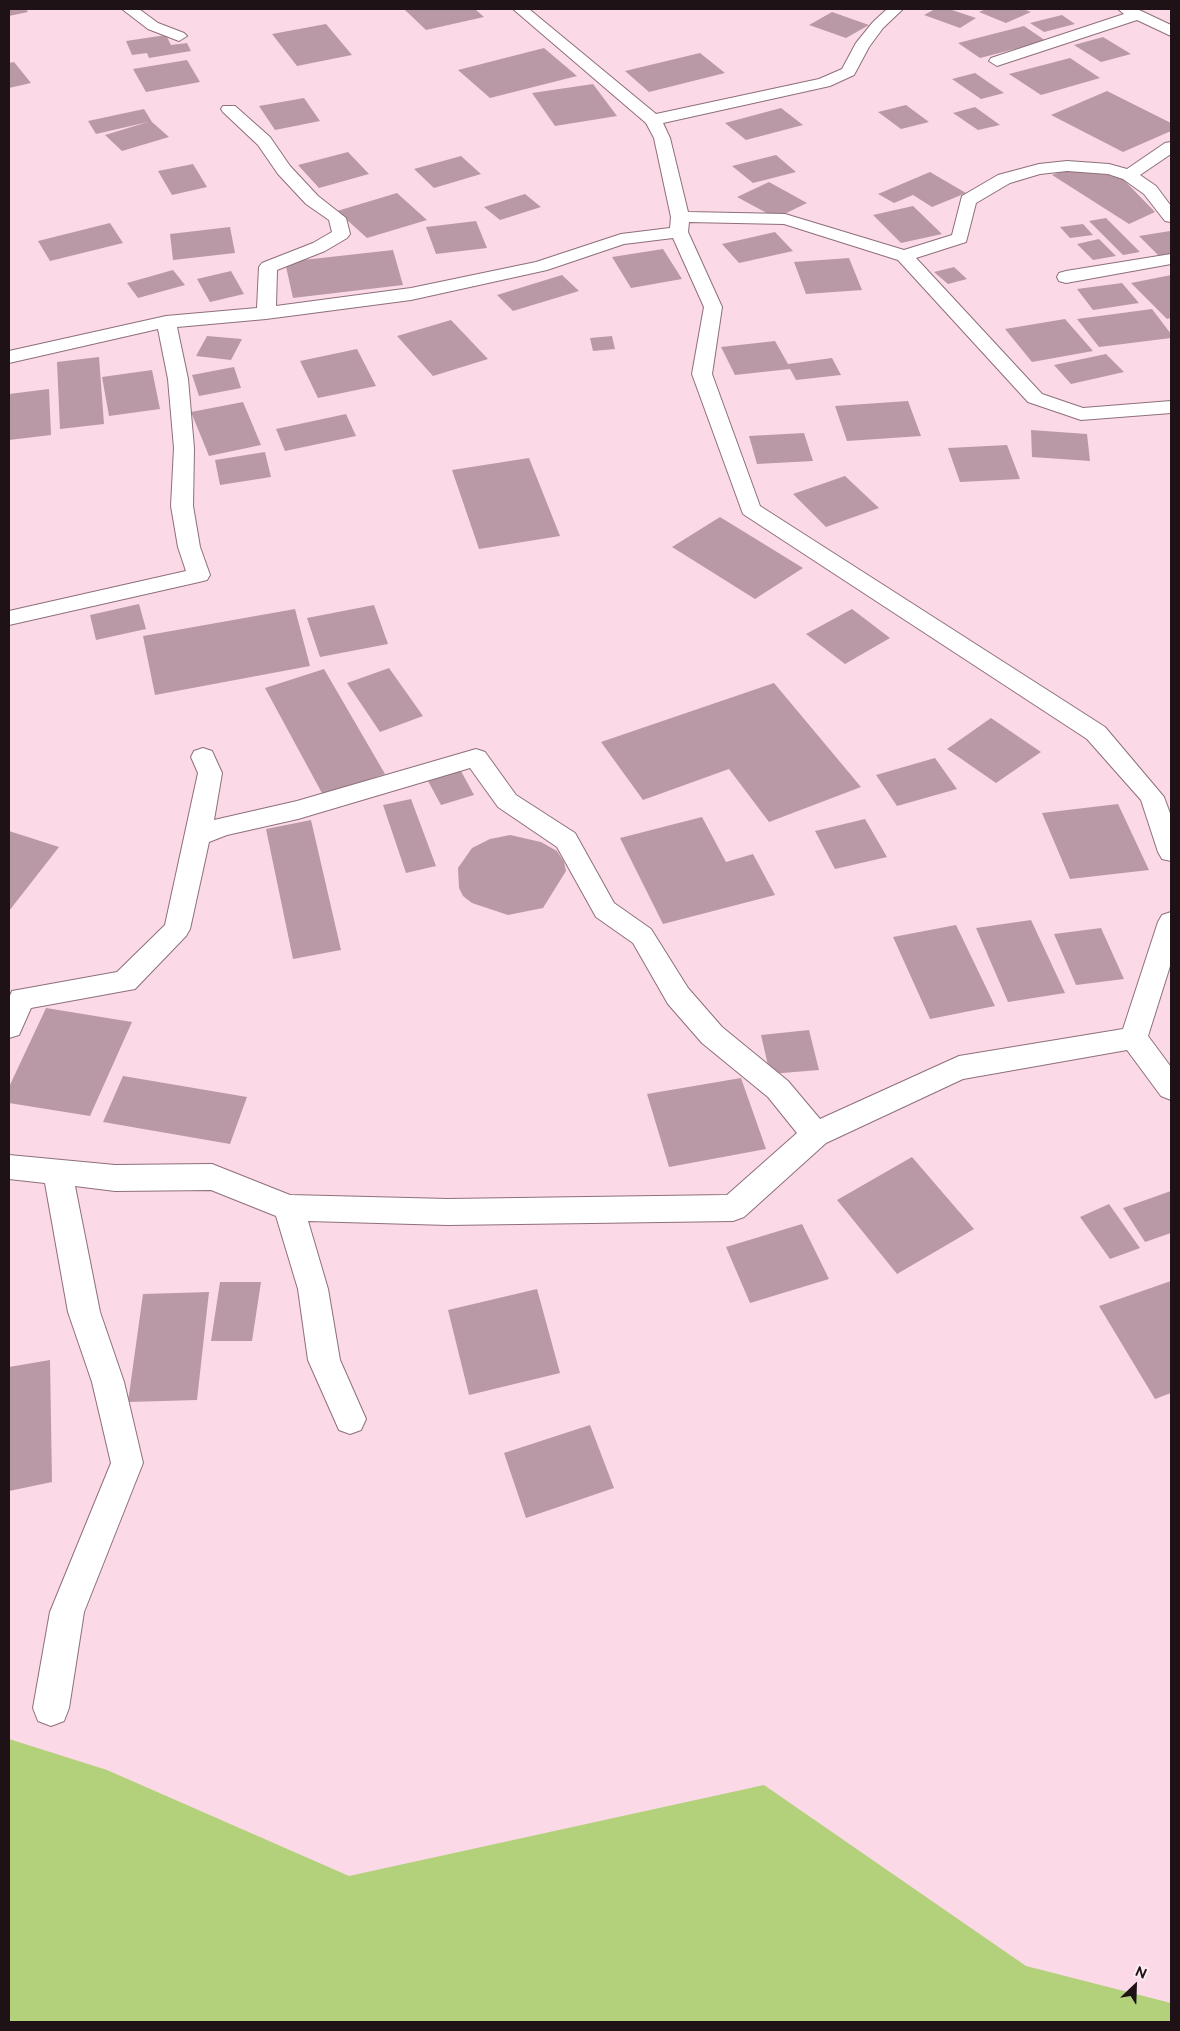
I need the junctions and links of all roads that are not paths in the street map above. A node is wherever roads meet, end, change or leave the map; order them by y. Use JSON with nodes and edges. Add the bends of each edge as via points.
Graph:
{"nodes":[{"id":1,"x":130,"y":9,"type":"edge"},
{"id":2,"x":520,"y":9,"type":"edge"},
{"id":3,"x":896,"y":9,"type":"edge"},
{"id":4,"x":1131,"y":12,"type":"edge"},
{"id":5,"x":1171,"y":31,"type":"edge"},
{"id":6,"x":180,"y":36,"type":"dead end"},
{"id":7,"x":997,"y":61,"type":"dead end"},
{"id":8,"x":229,"y":109,"type":"dead end"},
{"id":9,"x":653,"y":120,"type":"junction"},
{"id":10,"x":1171,"y":147,"type":"edge"},
{"id":11,"x":1129,"y":175,"type":"junction"},
{"id":12,"x":1171,"y":217,"type":"edge"},
{"id":13,"x":679,"y":225,"type":"junction"},
{"id":14,"x":904,"y":256,"type":"junction"},
{"id":15,"x":1171,"y":259,"type":"edge"},
{"id":16,"x":1066,"y":277,"type":"dead end"},
{"id":17,"x":266,"y":312,"type":"junction"},
{"id":18,"x":166,"y":322,"type":"junction"},
{"id":19,"x":9,"y":356,"type":"edge"},
{"id":20,"x":1171,"y":407,"type":"edge"},
{"id":21,"x":9,"y":618,"type":"edge"},
{"id":22,"x":203,"y":757,"type":"dead end"},
{"id":23,"x":198,"y":837,"type":"junction"},
{"id":24,"x":1171,"y":852,"type":"edge"},
{"id":25,"x":1171,"y":922,"type":"edge"},
{"id":26,"x":9,"y":1026,"type":"edge"},
{"id":27,"x":1134,"y":1038,"type":"junction"},
{"id":28,"x":1171,"y":1088,"type":"edge"},
{"id":29,"x":816,"y":1134,"type":"junction"},
{"id":30,"x":9,"y":1167,"type":"edge"},
{"id":31,"x":58,"y":1172,"type":"junction"},
{"id":32,"x":290,"y":1208,"type":"junction"},
{"id":33,"x":350,"y":1419,"type":"dead end"},
{"id":34,"x":51,"y":1708,"type":"dead end"}],
"edges":[{"from":1,"to":6,"type":"street","via":[[153,26]]},
{"from":2,"to":9,"type":"street"},
{"from":3,"to":9,"type":"street","via":[[878,25],[848,72],[824,83]]},
{"from":4,"to":5,"type":"street"},
{"from":4,"to":7,"type":"street"},
{"from":8,"to":17,"type":"street","via":[[264,141],[284,170],[312,200],[337,218],[341,234],[319,247],[268,267]]},
{"from":9,"to":13,"type":"street","via":[[662,138]]},
{"from":10,"to":11,"type":"street"},
{"from":11,"to":12,"type":"street","via":[[1150,190]]},
{"from":11,"to":14,"type":"street","via":[[1109,169],[1067,166],[1039,169],[1004,179],[968,200],[960,238]]},
{"from":13,"to":14,"type":"street","via":[[785,220]]},
{"from":13,"to":17,"type":"street","via":[[621,239],[541,266],[411,294]]},
{"from":13,"to":24,"type":"street","via":[[713,308],[702,374],[751,508],[1096,733],[1152,797]]},
{"from":14,"to":20,"type":"street","via":[[1035,398],[1081,414]]},
{"from":15,"to":16,"type":"street"},
{"from":17,"to":18,"type":"street"},
{"from":18,"to":19,"type":"street"},
{"from":18,"to":21,"type":"street","via":[[178,379],[184,448],[182,506],[189,547],[200,575]]},
{"from":22,"to":23,"type":"street","via":[[210,773]]},
{"from":23,"to":26,"type":"street","via":[[176,929],[125,981],[22,999]]},
{"from":23,"to":29,"type":"street","via":[[221,827],[298,810],[476,758],[507,801],[566,840],[605,910],[642,936],[684,1003],[712,1035],[778,1089]]},
{"from":25,"to":27,"type":"street"},
{"from":27,"to":28,"type":"street"},
{"from":27,"to":29,"type":"street","via":[[960,1068]]},
{"from":29,"to":32,"type":"street","via":[[733,1208],[448,1212]]},
{"from":30,"to":31,"type":"street"},
{"from":31,"to":32,"type":"street","via":[[115,1178],[212,1177]]},
{"from":31,"to":34,"type":"street","via":[[84,1312],[108,1382],[127,1463],[68,1612]]},
{"from":32,"to":33,"type":"street","via":[[313,1289],[324,1360]]}]}
